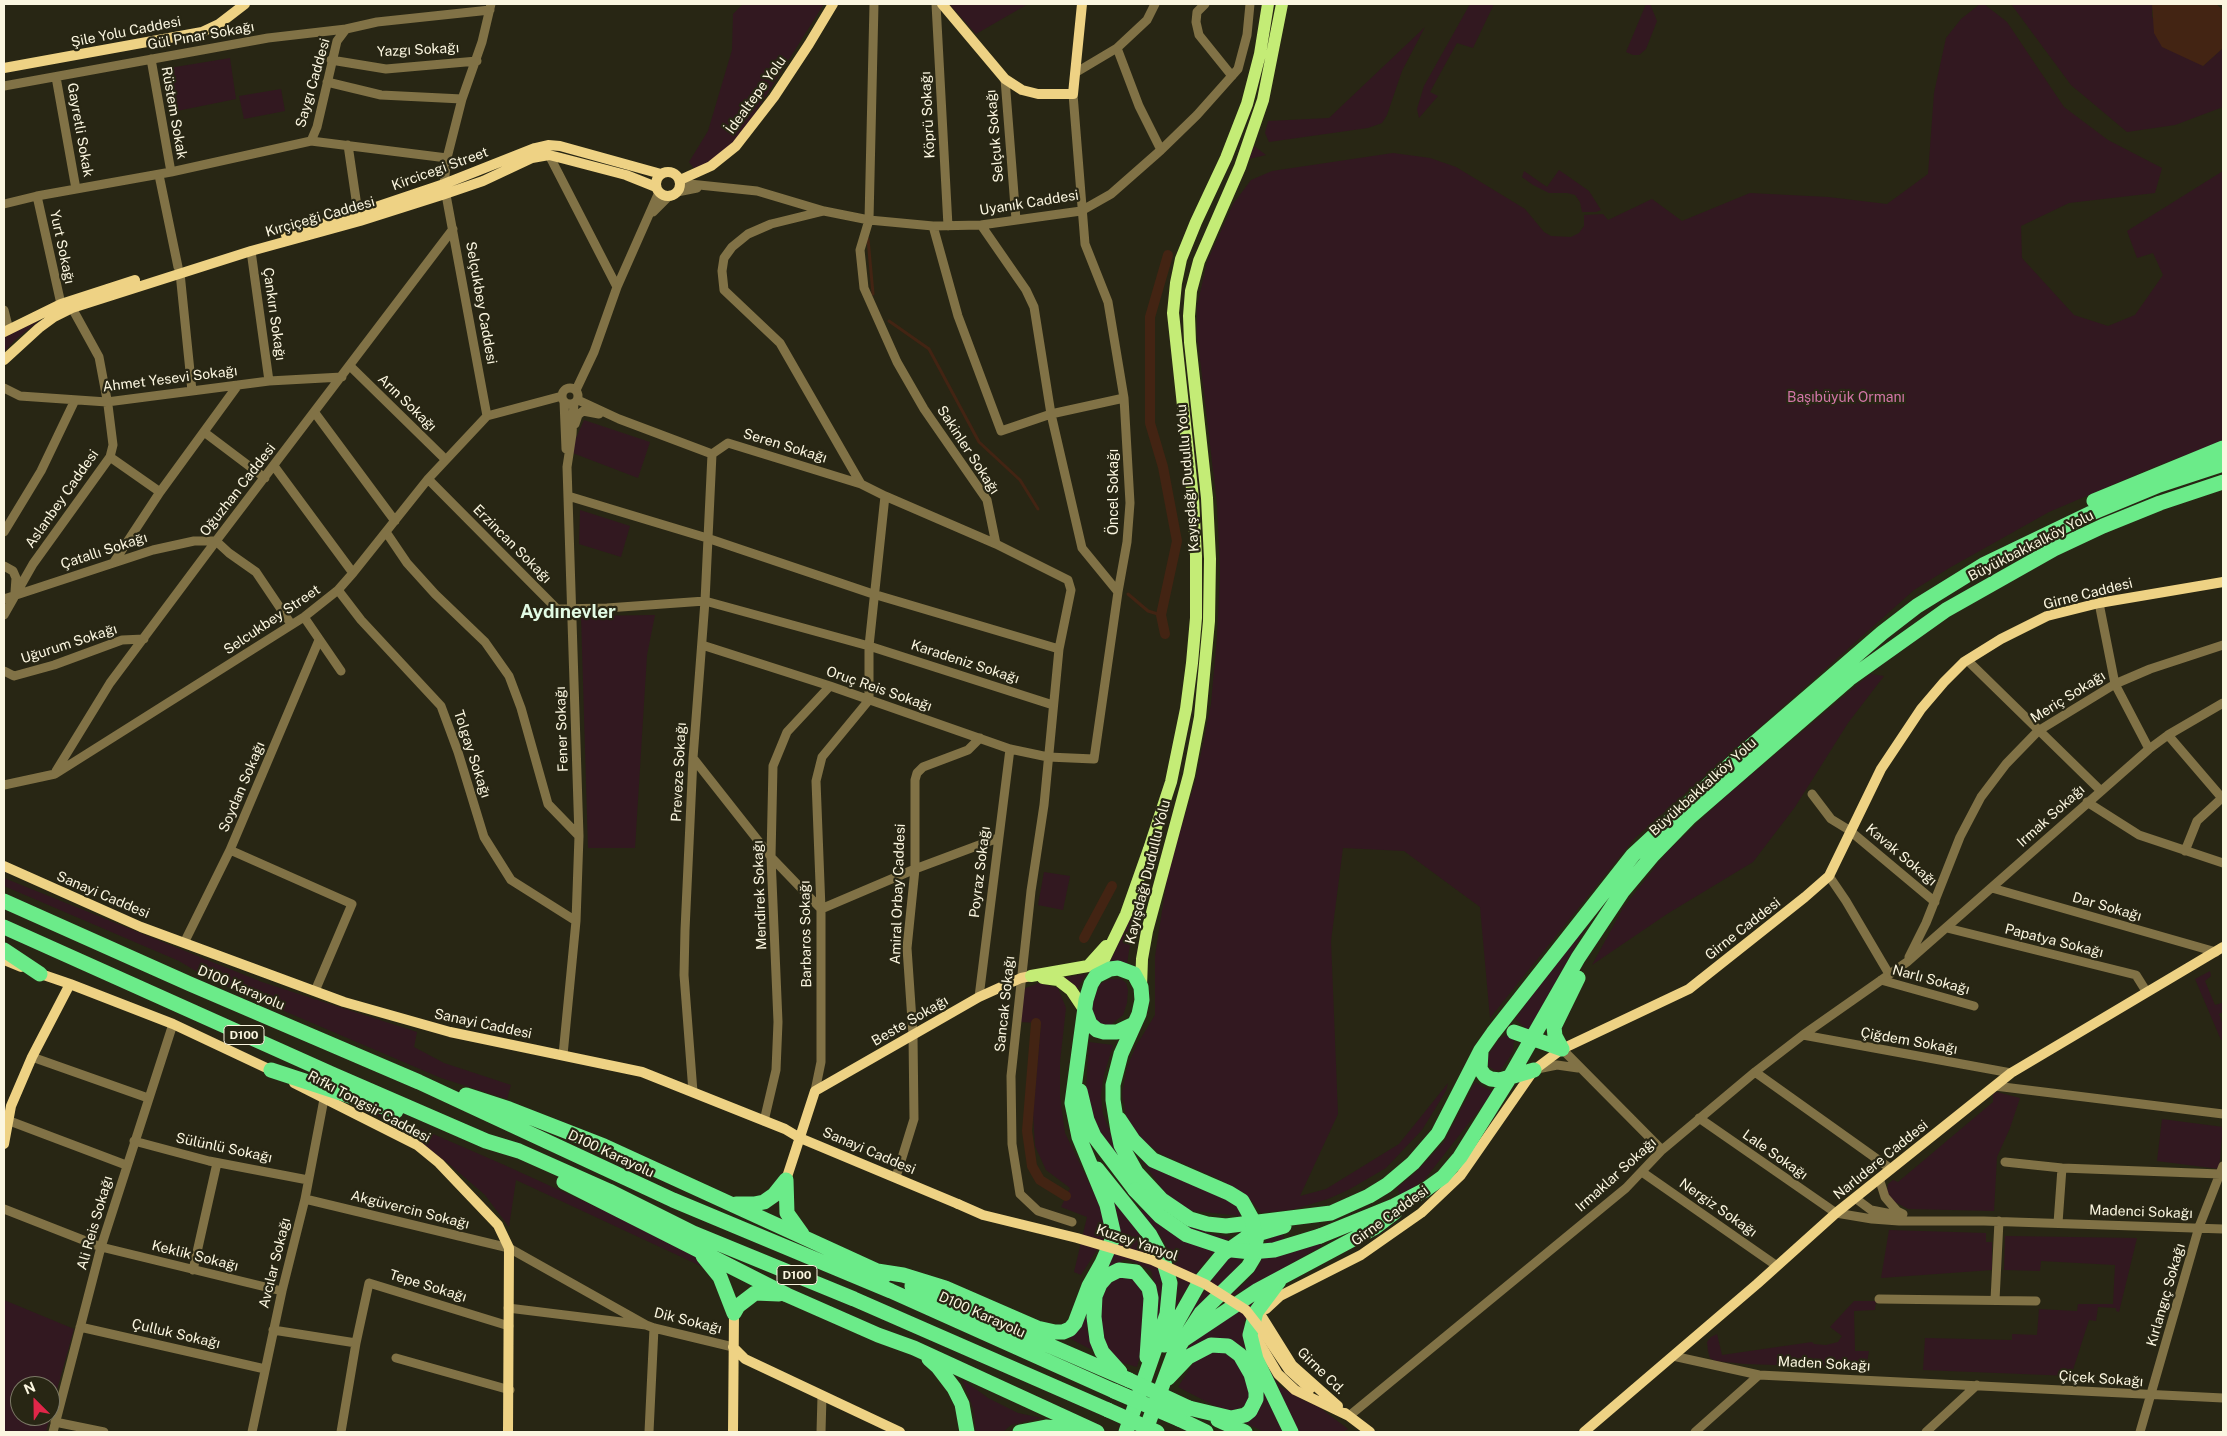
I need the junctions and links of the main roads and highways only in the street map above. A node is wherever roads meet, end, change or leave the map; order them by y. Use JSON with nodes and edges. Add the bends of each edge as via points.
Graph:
{"nodes":[{"id":1,"x":1268,"y":4,"type":"edge"},
{"id":2,"x":1282,"y":4,"type":"edge"},
{"id":3,"x":2223,"y":448,"type":"edge"},
{"id":4,"x":2223,"y":464,"type":"edge"},
{"id":5,"x":2223,"y":482,"type":"edge"},
{"id":6,"x":1985,"y":564,"type":"junction"},
{"id":7,"x":4,"y":901,"type":"edge"},
{"id":8,"x":1126,"y":914,"type":"junction"},
{"id":9,"x":1601,"y":924,"type":"junction"},
{"id":10,"x":4,"y":927,"type":"edge"},
{"id":11,"x":4,"y":950,"type":"edge"},
{"id":12,"x":40,"y":974,"type":"road end"},
{"id":13,"x":1096,"y":976,"type":"junction"},
{"id":14,"x":1141,"y":987,"type":"junction"},
{"id":15,"x":1084,"y":1011,"type":"junction"},
{"id":16,"x":1134,"y":1024,"type":"junction"},
{"id":17,"x":1493,"y":1033,"type":"junction"},
{"id":18,"x":1530,"y":1043,"type":"junction"},
{"id":19,"x":1481,"y":1050,"type":"junction"},
{"id":20,"x":271,"y":1070,"type":"road end"},
{"id":21,"x":1076,"y":1070,"type":"junction"},
{"id":22,"x":1534,"y":1070,"type":"road end"},
{"id":23,"x":1510,"y":1077,"type":"junction"},
{"id":24,"x":419,"y":1082,"type":"junction"},
{"id":25,"x":1114,"y":1111,"type":"junction"},
{"id":26,"x":486,"y":1141,"type":"junction"},
{"id":27,"x":1085,"y":1152,"type":"junction"},
{"id":28,"x":1425,"y":1190,"type":"junction"},
{"id":29,"x":727,"y":1202,"type":"junction"},
{"id":30,"x":1331,"y":1213,"type":"junction"},
{"id":31,"x":807,"y":1238,"type":"junction"},
{"id":32,"x":695,"y":1248,"type":"junction"},
{"id":33,"x":877,"y":1270,"type":"junction"},
{"id":34,"x":1281,"y":1278,"type":"junction"},
{"id":35,"x":787,"y":1295,"type":"junction"},
{"id":36,"x":1183,"y":1340,"type":"junction"},
{"id":37,"x":914,"y":1348,"type":"junction"},
{"id":38,"x":1146,"y":1376,"type":"junction"},
{"id":39,"x":1129,"y":1380,"type":"junction"},
{"id":40,"x":1161,"y":1387,"type":"junction"},
{"id":41,"x":1189,"y":1408,"type":"junction"},
{"id":42,"x":967,"y":1432,"type":"edge"},
{"id":43,"x":1020,"y":1432,"type":"edge"},
{"id":44,"x":1095,"y":1432,"type":"edge"},
{"id":45,"x":1126,"y":1432,"type":"edge"},
{"id":46,"x":1145,"y":1432,"type":"edge"},
{"id":47,"x":1156,"y":1432,"type":"edge"},
{"id":48,"x":1206,"y":1432,"type":"edge"},
{"id":49,"x":1245,"y":1432,"type":"edge"},
{"id":50,"x":1291,"y":1432,"type":"edge"}],
"edges":[{"from":1,"to":8,"type":"main road","name":"Kayışdağı Dudullu Yolu","via":[[1247,104],[1181,259],[1176,283],[1173,312],[1193,498],[1196,618],[1186,709],[1170,782]]},
{"from":2,"to":14,"type":"main road","name":"Kayışdağı Dudullu Yolu","via":[[1263,100],[1241,164],[1199,261],[1191,291],[1190,342],[1208,507],[1209,620],[1200,717],[1189,775],[1146,931]]},
{"from":3,"to":6,"type":"highway","via":[[2084,505]]},
{"from":4,"to":6,"type":"highway","name":"Büyükbakkalköy Yolu","via":[[2089,514]]},
{"from":5,"to":9,"type":"highway","name":"Büyükbakkalköy Yolu","via":[[2160,503],[2054,549],[1946,610],[1893,646],[1849,679],[1690,817],[1622,892]]},
{"from":6,"to":17,"type":"highway","name":"Büyükbakkalköy Yolu","via":[[1900,618],[1670,819],[1633,855]]},
{"from":7,"to":24,"type":"highway","name":"D100 Karayolu","number":"D100"},
{"from":8,"to":13,"type":"main road","name":"Kayışdağı Dudullu Yolu"},
{"from":8,"to":15,"type":"main road","via":[[1088,966],[1026,977],[1058,980],[1071,990]]},
{"from":9,"to":18,"type":"highway","name":"Büyükbakkalköy Yolu"},
{"from":9,"to":18,"type":"highway","via":[[1554,1027],[1562,1049]]},
{"from":10,"to":26,"type":"highway","number":"D100"},
{"from":11,"to":12,"type":"highway"},
{"from":13,"to":14,"type":"highway","via":[[1118,968],[1134,974]]},
{"from":13,"to":15,"type":"highway"},
{"from":14,"to":16,"type":"highway","via":[[1142,1000]]},
{"from":15,"to":16,"type":"highway","via":[[1090,1024],[1104,1032],[1117,1032]]},
{"from":15,"to":21,"type":"highway"},
{"from":16,"to":25,"type":"highway","via":[[1116,1070]]},
{"from":17,"to":18,"type":"highway","via":[[1514,1032]]},
{"from":17,"to":19,"type":"highway"},
{"from":18,"to":23,"type":"highway","name":"Büyükbakkalköy Yolu"},
{"from":19,"to":23,"type":"highway","via":[[1480,1069],[1485,1076],[1500,1080]]},
{"from":19,"to":30,"type":"highway","via":[[1446,1120],[1427,1148],[1387,1185],[1353,1205]]},
{"from":20,"to":26,"type":"highway"},
{"from":21,"to":27,"type":"highway","via":[[1072,1103],[1074,1121]]},
{"from":21,"to":28,"type":"highway","name":"Büyükbakkalköy Yolu","bridge":true,"via":[[1081,1102],[1094,1136],[1135,1190],[1160,1216],[1187,1236],[1232,1250],[1274,1250],[1320,1236]]},
{"from":22,"to":23,"type":"highway"},
{"from":23,"to":28,"type":"highway","name":"Büyükbakkalköy Yolu","via":[[1460,1157],[1443,1177]]},
{"from":24,"to":29,"type":"highway","via":[[509,1109],[604,1146]]},
{"from":24,"to":48,"type":"highway","name":"D100 Karayolu","number":"D100","bridge":true,"via":[[664,1196],[891,1292]]},
{"from":25,"to":30,"type":"highway","via":[[1121,1145],[1136,1172],[1162,1200],[1190,1219],[1226,1226]]},
{"from":25,"to":36,"type":"highway","bridge":true,"via":[[1133,1140],[1153,1160],[1229,1193],[1242,1201],[1252,1219],[1256,1240],[1254,1257],[1248,1267],[1201,1313]]},
{"from":26,"to":32,"type":"highway"},
{"from":26,"to":47,"type":"highway","number":"D100","bridge":true,"via":[[519,1151],[693,1233]]},
{"from":27,"to":33,"type":"highway","via":[[1114,1231],[1102,1264],[1070,1329],[1055,1332],[1037,1328],[945,1288]]},
{"from":27,"to":38,"type":"highway","via":[[1150,1235],[1164,1259],[1170,1295],[1167,1314]]},
{"from":28,"to":34,"type":"highway","via":[[1374,1228]]},
{"from":29,"to":31,"type":"highway"},
{"from":29,"to":31,"type":"highway","via":[[764,1202],[786,1180],[787,1213]]},
{"from":30,"to":38,"type":"highway","via":[[1247,1237],[1228,1250],[1199,1283]]},
{"from":31,"to":33,"type":"highway"},
{"from":32,"to":35,"type":"highway"},
{"from":32,"to":35,"type":"highway","via":[[720,1277],[734,1313],[755,1293]]},
{"from":33,"to":39,"type":"highway"},
{"from":34,"to":36,"type":"highway"},
{"from":34,"to":50,"type":"highway","via":[[1256,1312],[1250,1335],[1256,1359]]},
{"from":35,"to":37,"type":"highway"},
{"from":36,"to":40,"type":"highway"},
{"from":37,"to":42,"type":"highway","via":[[938,1367],[954,1388],[962,1404]]},
{"from":37,"to":44,"type":"highway"},
{"from":38,"to":39,"type":"highway","via":[[1149,1288],[1136,1272],[1119,1270],[1107,1276],[1097,1290],[1095,1328],[1104,1357]]},
{"from":38,"to":45,"type":"highway"},
{"from":39,"to":41,"type":"highway","bridge":true},
{"from":40,"to":41,"type":"highway","via":[[1188,1357],[1206,1347],[1225,1345],[1237,1352],[1254,1385],[1256,1399],[1250,1410],[1245,1415],[1231,1418]]},
{"from":40,"to":46,"type":"highway"},
{"from":41,"to":49,"type":"highway"},
{"from":43,"to":44,"type":"highway","via":[[1046,1428]]}]}
